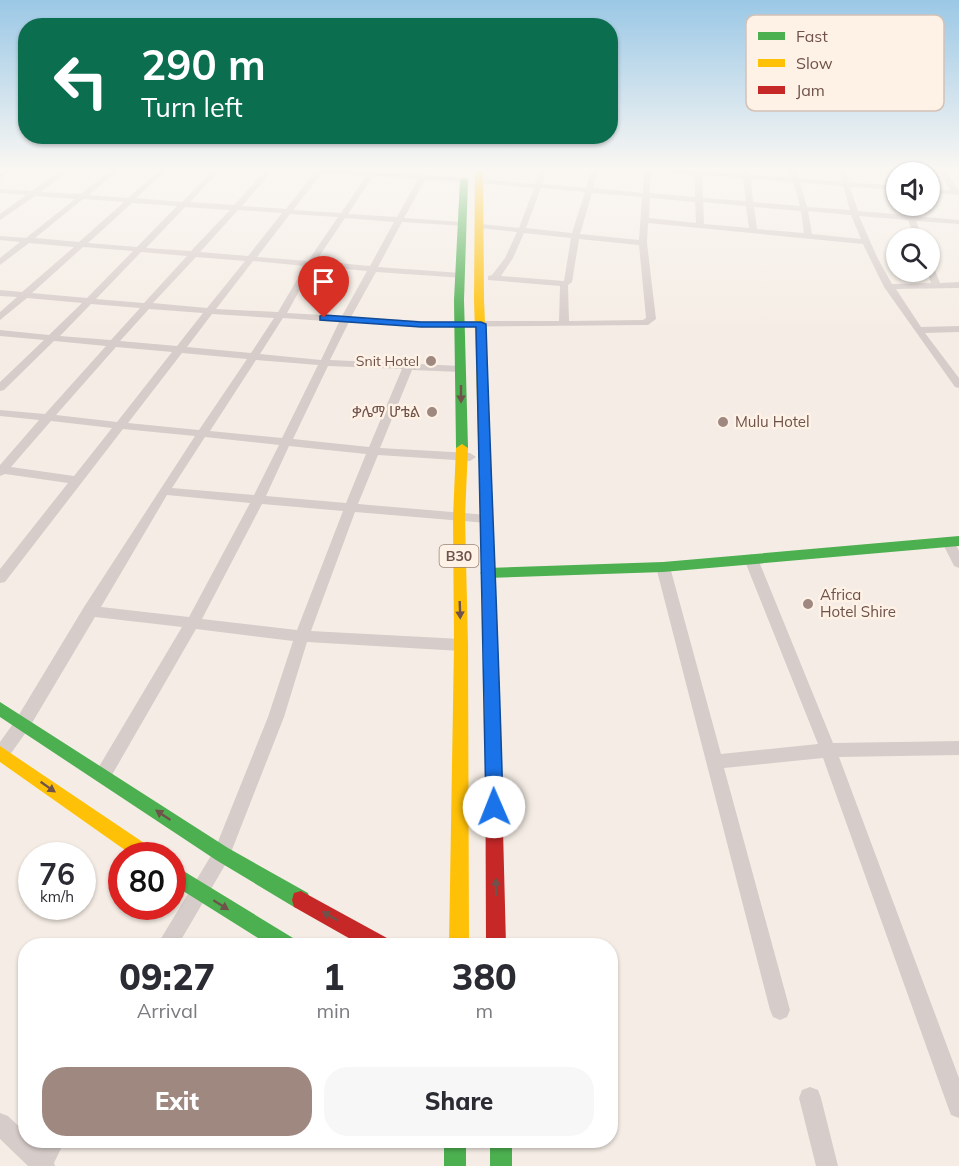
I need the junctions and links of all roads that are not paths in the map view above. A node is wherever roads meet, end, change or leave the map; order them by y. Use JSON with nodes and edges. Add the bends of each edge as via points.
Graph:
{"nodes":[{"id":1,"x":49,"y":222,"type":"edge"},
{"id":2,"x":107,"y":222,"type":"edge"},
{"id":3,"x":165,"y":222,"type":"edge"},
{"id":4,"x":223,"y":222,"type":"edge"},
{"id":5,"x":281,"y":222,"type":"edge"},
{"id":6,"x":340,"y":222,"type":"edge"},
{"id":7,"x":399,"y":222,"type":"edge"},
{"id":8,"x":437,"y":222,"type":"edge"},
{"id":9,"x":480,"y":222,"type":"edge"},
{"id":10,"x":524,"y":222,"type":"edge"},
{"id":11,"x":579,"y":222,"type":"edge"},
{"id":12,"x":643,"y":222,"type":"edge"},
{"id":13,"x":666,"y":222,"type":"edge"},
{"id":14,"x":700,"y":222,"type":"edge"},
{"id":15,"x":752,"y":222,"type":"edge"},
{"id":16,"x":806,"y":222,"type":"edge"},
{"id":17,"x":858,"y":222,"type":"edge"},
{"id":18,"x":462,"y":224,"type":"joint"},
{"id":19,"x":480,"y":226,"type":"junction"},
{"id":20,"x":700,"y":226,"type":"junction"},
{"id":21,"x":520,"y":231,"type":"junction"},
{"id":22,"x":753,"y":231,"type":"junction"},
{"id":23,"x":808,"y":236,"type":"junction"},
{"id":24,"x":575,"y":237,"type":"junction"},
{"id":25,"x":0,"y":238,"type":"edge"},
{"id":26,"x":26,"y":240,"type":"junction"},
{"id":27,"x":865,"y":242,"type":"junction"},
{"id":28,"x":643,"y":243,"type":"junction"},
{"id":29,"x":83,"y":244,"type":"junction"},
{"id":30,"x":137,"y":250,"type":"junction"},
{"id":31,"x":194,"y":254,"type":"junction"},
{"id":32,"x":250,"y":259,"type":"junction"},
{"id":33,"x":0,"y":262,"type":"edge"},
{"id":34,"x":310,"y":264,"type":"junction"},
{"id":35,"x":372,"y":269,"type":"junction"},
{"id":36,"x":461,"y":276,"type":"junction"},
{"id":37,"x":495,"y":278,"type":"junction"},
{"id":38,"x":480,"y":279,"type":"junction"},
{"id":39,"x":936,"y":282,"type":"edge"},
{"id":40,"x":564,"y":284,"type":"junction"},
{"id":41,"x":959,"y":285,"type":"edge"},
{"id":42,"x":937,"y":286,"type":"junction"},
{"id":43,"x":888,"y":287,"type":"junction"},
{"id":44,"x":0,"y":293,"type":"edge"},
{"id":45,"x":25,"y":296,"type":"junction"},
{"id":46,"x":88,"y":299,"type":"junction"},
{"id":47,"x":147,"y":305,"type":"junction"},
{"id":48,"x":209,"y":311,"type":"junction"},
{"id":49,"x":281,"y":315,"type":"junction"},
{"id":50,"x":0,"y":318,"type":"edge"},
{"id":51,"x":345,"y":320,"type":"junction"},
{"id":52,"x":564,"y":323,"type":"junction"},
{"id":53,"x":481,"y":324,"type":"junction"},
{"id":54,"x":459,"y":325,"type":"junction"},
{"id":55,"x":959,"y":329,"type":"edge"},
{"id":56,"x":918,"y":330,"type":"junction"},
{"id":57,"x":0,"y":333,"type":"edge"},
{"id":58,"x":53,"y":338,"type":"junction"},
{"id":59,"x":115,"y":344,"type":"junction"},
{"id":60,"x":176,"y":351,"type":"junction"},
{"id":61,"x":252,"y":356,"type":"junction"},
{"id":62,"x":482,"y":356,"type":"junction"},
{"id":63,"x":461,"y":362,"type":"junction"},
{"id":64,"x":325,"y":363,"type":"junction"},
{"id":65,"x":408,"y":366,"type":"junction"},
{"id":66,"x":959,"y":385,"type":"edge"},
{"id":67,"x":0,"y":388,"type":"edge"},
{"id":68,"x":0,"y":413,"type":"edge"},
{"id":69,"x":48,"y":418,"type":"junction"},
{"id":70,"x":122,"y":424,"type":"junction"},
{"id":71,"x":202,"y":432,"type":"junction"},
{"id":72,"x":286,"y":442,"type":"junction"},
{"id":73,"x":373,"y":451,"type":"junction"},
{"id":74,"x":462,"y":456,"type":"junction"},
{"id":75,"x":485,"y":457,"type":"junction"},
{"id":76,"x":1,"y":470,"type":"edge"},
{"id":77,"x":75,"y":480,"type":"junction"},
{"id":78,"x":164,"y":492,"type":"junction"},
{"id":79,"x":257,"y":501,"type":"junction"},
{"id":80,"x":351,"y":506,"type":"junction"},
{"id":81,"x":459,"y":516,"type":"junction"},
{"id":82,"x":487,"y":519,"type":"junction"},
{"id":83,"x":953,"y":542,"type":"edge"},
{"id":84,"x":751,"y":559,"type":"junction"},
{"id":85,"x":959,"y":562,"type":"edge"},
{"id":86,"x":663,"y":567,"type":"junction"},
{"id":87,"x":459,"y":572,"type":"junction"},
{"id":88,"x":487,"y":573,"type":"junction"},
{"id":89,"x":0,"y":578,"type":"edge"},
{"id":90,"x":89,"y":612,"type":"junction"},
{"id":91,"x":193,"y":622,"type":"junction"},
{"id":92,"x":302,"y":636,"type":"junction"},
{"id":93,"x":461,"y":645,"type":"junction"},
{"id":94,"x":0,"y":709,"type":"edge"},
{"id":95,"x":22,"y":723,"type":"junction"},
{"id":96,"x":959,"y":748,"type":"edge"},
{"id":97,"x":828,"y":750,"type":"junction"},
{"id":98,"x":0,"y":754,"type":"edge"},
{"id":99,"x":715,"y":762,"type":"junction"},
{"id":100,"x":103,"y":775,"type":"junction"},
{"id":101,"x":128,"y":842,"type":"edge"},
{"id":102,"x":222,"y":854,"type":"junction"},
{"id":103,"x":186,"y":883,"type":"edge"},
{"id":104,"x":198,"y":891,"type":"junction"},
{"id":105,"x":171,"y":938,"type":"edge"},
{"id":106,"x":275,"y":938,"type":"edge"},
{"id":107,"x":368,"y":938,"type":"edge"},
{"id":108,"x":459,"y":938,"type":"edge"},
{"id":109,"x":496,"y":938,"type":"edge"},
{"id":110,"x":780,"y":1010,"type":"dead end"},
{"id":111,"x":810,"y":1098,"type":"dead end"},
{"id":112,"x":959,"y":1107,"type":"edge"},
{"id":113,"x":0,"y":1124,"type":"edge"},
{"id":114,"x":18,"y":1142,"type":"edge"},
{"id":115,"x":25,"y":1148,"type":"edge"},
{"id":116,"x":50,"y":1148,"type":"edge"},
{"id":117,"x":455,"y":1148,"type":"edge"},
{"id":118,"x":501,"y":1148,"type":"edge"},
{"id":119,"x":42,"y":1165,"type":"edge"},
{"id":120,"x":454,"y":1166,"type":"edge"},
{"id":121,"x":501,"y":1166,"type":"edge"},
{"id":122,"x":827,"y":1166,"type":"edge"}],
"edges":[{"from":1,"to":26,"type":"street"},
{"from":2,"to":29,"type":"street"},
{"from":3,"to":30,"type":"street"},
{"from":4,"to":31,"type":"street"},
{"from":5,"to":32,"type":"street"},
{"from":6,"to":34,"type":"street"},
{"from":7,"to":35,"type":"street"},
{"from":8,"to":18,"type":"street"},
{"from":9,"to":19,"type":"main road","number":"B30"},
{"from":10,"to":21,"type":"street"},
{"from":11,"to":24,"type":"street"},
{"from":12,"to":28,"type":"street"},
{"from":13,"to":20,"type":"street"},
{"from":14,"to":20,"type":"street"},
{"from":15,"to":22,"type":"street"},
{"from":16,"to":23,"type":"street"},
{"from":17,"to":27,"type":"street"},
{"from":18,"to":36,"type":"main road","number":"B30"},
{"from":19,"to":21,"type":"street"},
{"from":19,"to":38,"type":"main road","number":"B30"},
{"from":20,"to":22,"type":"street"},
{"from":21,"to":24,"type":"street"},
{"from":21,"to":37,"type":"street"},
{"from":22,"to":23,"type":"street"},
{"from":23,"to":27,"type":"street"},
{"from":24,"to":28,"type":"street"},
{"from":24,"to":40,"type":"street","via":[[568,282]]},
{"from":25,"to":26,"type":"street"},
{"from":26,"to":29,"type":"street"},
{"from":26,"to":33,"type":"street"},
{"from":27,"to":43,"type":"street"},
{"from":28,"to":52,"type":"street","via":[[651,319],[633,325]]},
{"from":29,"to":30,"type":"street"},
{"from":29,"to":45,"type":"street"},
{"from":30,"to":31,"type":"street"},
{"from":30,"to":46,"type":"street"},
{"from":31,"to":32,"type":"street"},
{"from":31,"to":47,"type":"street"},
{"from":32,"to":34,"type":"street"},
{"from":32,"to":48,"type":"street"},
{"from":34,"to":35,"type":"street"},
{"from":34,"to":49,"type":"street"},
{"from":35,"to":36,"type":"street"},
{"from":35,"to":51,"type":"street"},
{"from":36,"to":54,"type":"main road","number":"B30"},
{"from":37,"to":38,"type":"street"},
{"from":37,"to":40,"type":"street"},
{"from":38,"to":53,"type":"main road","number":"B30"},
{"from":39,"to":42,"type":"street"},
{"from":40,"to":52,"type":"street"},
{"from":41,"to":42,"type":"street"},
{"from":42,"to":43,"type":"street"},
{"from":43,"to":56,"type":"street"},
{"from":44,"to":45,"type":"street"},
{"from":45,"to":46,"type":"street"},
{"from":45,"to":50,"type":"street"},
{"from":46,"to":47,"type":"street"},
{"from":46,"to":58,"type":"street"},
{"from":47,"to":48,"type":"street"},
{"from":47,"to":59,"type":"street"},
{"from":48,"to":49,"type":"street"},
{"from":48,"to":60,"type":"street"},
{"from":49,"to":51,"type":"street"},
{"from":49,"to":61,"type":"street"},
{"from":51,"to":54,"type":"street"},
{"from":51,"to":64,"type":"street"},
{"from":52,"to":53,"type":"street"},
{"from":53,"to":54,"type":"street"},
{"from":53,"to":62,"type":"main road","number":"B30"},
{"from":54,"to":63,"type":"main road","number":"B30"},
{"from":55,"to":56,"type":"street"},
{"from":56,"to":66,"type":"street"},
{"from":57,"to":58,"type":"street"},
{"from":58,"to":59,"type":"street"},
{"from":58,"to":67,"type":"street"},
{"from":59,"to":60,"type":"street"},
{"from":59,"to":69,"type":"street"},
{"from":60,"to":61,"type":"street"},
{"from":60,"to":70,"type":"street"},
{"from":61,"to":64,"type":"street"},
{"from":61,"to":71,"type":"street"},
{"from":62,"to":63,"type":"main road"},
{"from":62,"to":75,"type":"main road","number":"B30"},
{"from":63,"to":65,"type":"street"},
{"from":63,"to":74,"type":"main road","number":"B30","one_way":true},
{"from":64,"to":65,"type":"street"},
{"from":64,"to":72,"type":"street"},
{"from":65,"to":73,"type":"street"},
{"from":68,"to":69,"type":"street"},
{"from":69,"to":70,"type":"street"},
{"from":69,"to":76,"type":"street"},
{"from":70,"to":71,"type":"street"},
{"from":70,"to":77,"type":"street"},
{"from":71,"to":72,"type":"street"},
{"from":71,"to":78,"type":"street"},
{"from":72,"to":73,"type":"street"},
{"from":72,"to":79,"type":"street"},
{"from":73,"to":74,"type":"street"},
{"from":73,"to":80,"type":"street"},
{"from":74,"to":75,"type":"street"},
{"from":74,"to":81,"type":"main road","number":"B30"},
{"from":75,"to":82,"type":"main road","number":"B30"},
{"from":76,"to":77,"type":"street"},
{"from":77,"to":89,"type":"street"},
{"from":78,"to":79,"type":"street"},
{"from":78,"to":90,"type":"street"},
{"from":79,"to":80,"type":"street"},
{"from":79,"to":91,"type":"street"},
{"from":80,"to":81,"type":"street"},
{"from":80,"to":92,"type":"street"},
{"from":81,"to":82,"type":"street"},
{"from":81,"to":87,"type":"main road","number":"B30"},
{"from":82,"to":88,"type":"main road","number":"B30"},
{"from":83,"to":84,"type":"main road"},
{"from":83,"to":85,"type":"street"},
{"from":84,"to":86,"type":"main road"},
{"from":84,"to":97,"type":"street"},
{"from":86,"to":88,"type":"main road"},
{"from":86,"to":99,"type":"street"},
{"from":87,"to":88,"type":"street"},
{"from":87,"to":93,"type":"main road","number":"B30","one_way":true},
{"from":109,"to":88,"type":"main road","number":"B30","one_way":true,"via":[[492,646]]},
{"from":90,"to":91,"type":"street"},
{"from":90,"to":95,"type":"street"},
{"from":91,"to":92,"type":"street"},
{"from":91,"to":100,"type":"street"},
{"from":92,"to":93,"type":"street"},
{"from":92,"to":102,"type":"street","via":[[276,717]]},
{"from":93,"to":108,"type":"main road","number":"B30"},
{"from":94,"to":95,"type":"main road"},
{"from":95,"to":98,"type":"street"},
{"from":95,"to":100,"type":"main road"},
{"from":96,"to":97,"type":"street"},
{"from":97,"to":99,"type":"street"},
{"from":97,"to":112,"type":"street"},
{"from":98,"to":101,"type":"main road","one_way":true},
{"from":99,"to":110,"type":"street"},
{"from":102,"to":100,"type":"main road","one_way":true},
{"from":102,"to":104,"type":"street"},
{"from":107,"to":102,"type":"main road","one_way":true},
{"from":103,"to":104,"type":"main road"},
{"from":104,"to":105,"type":"street"},
{"from":104,"to":106,"type":"main road","one_way":true},
{"from":111,"to":122,"type":"street"},
{"from":113,"to":114,"type":"street"},
{"from":115,"to":119,"type":"street"},
{"from":116,"to":119,"type":"street"},
{"from":117,"to":120,"type":"main road"},
{"from":118,"to":121,"type":"main road"}]}
